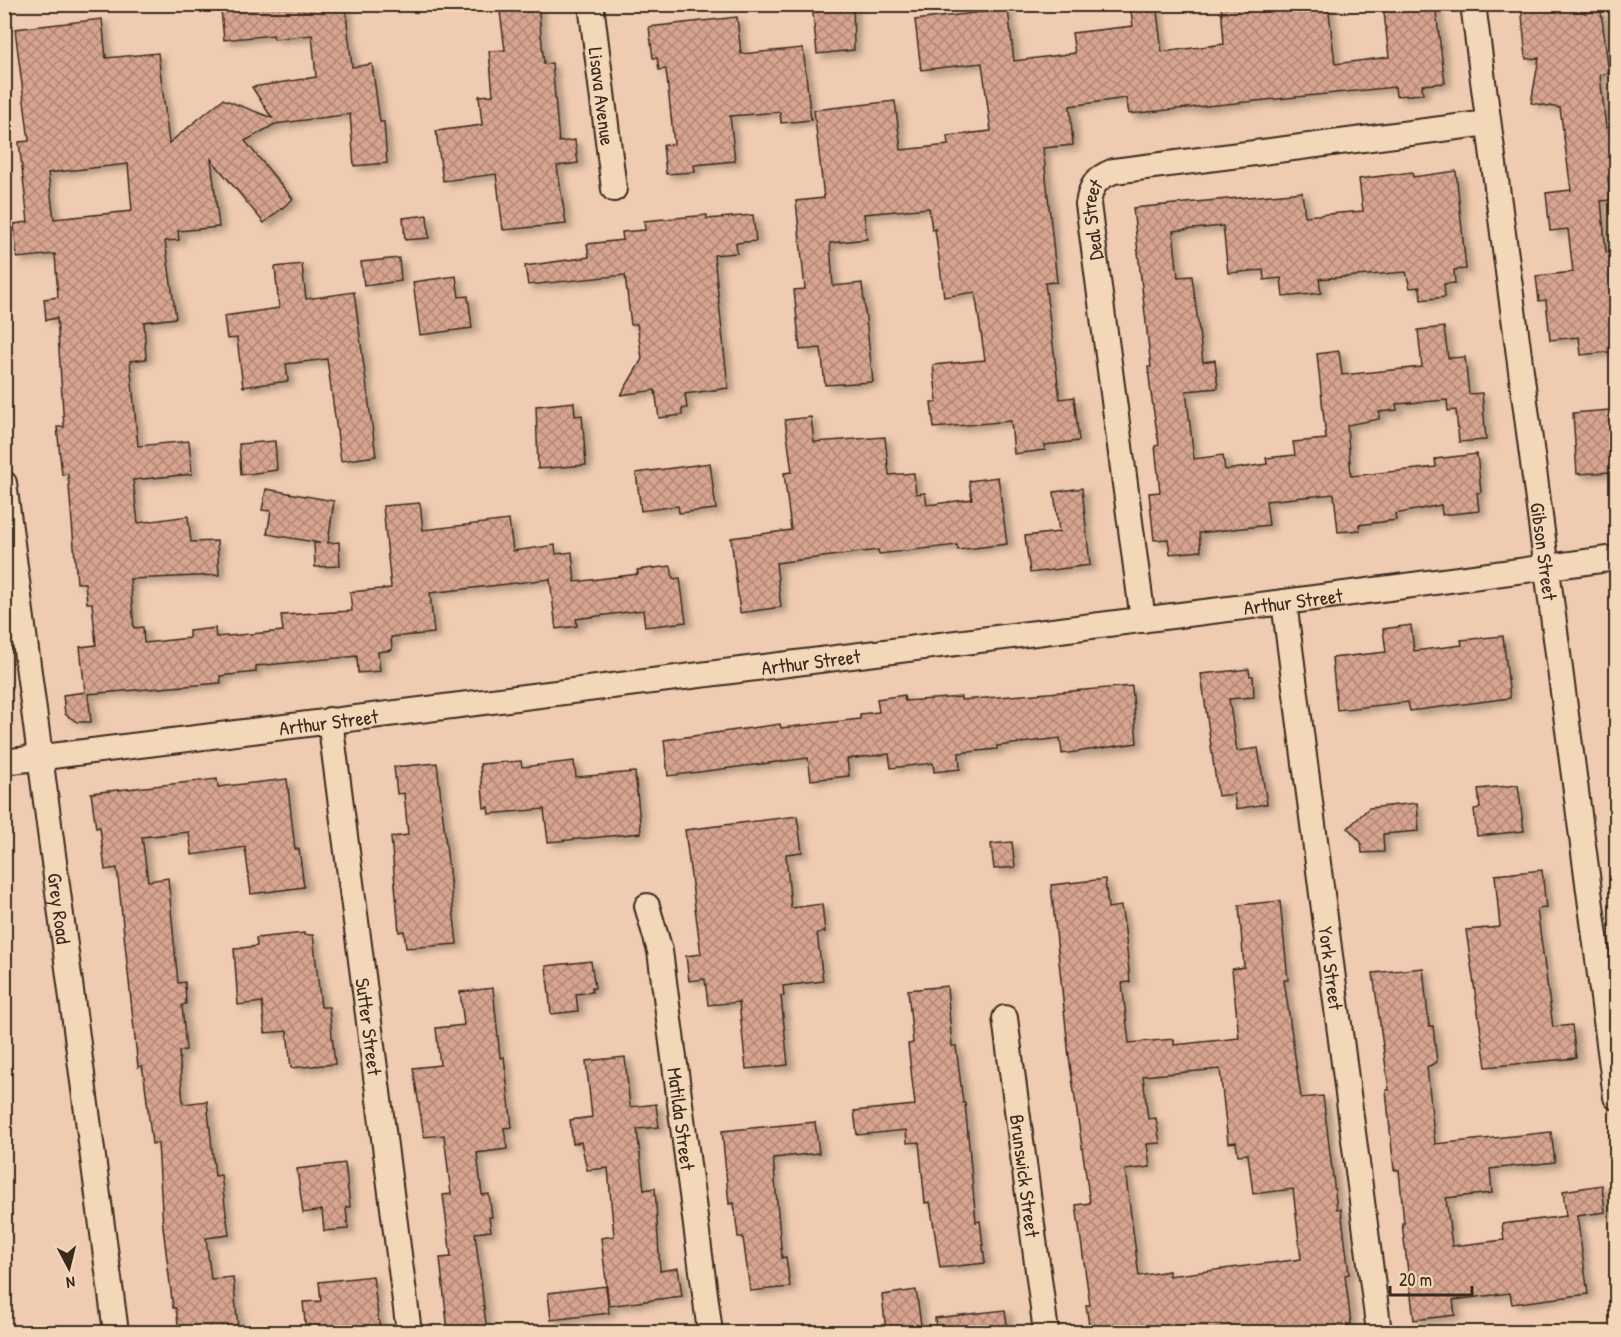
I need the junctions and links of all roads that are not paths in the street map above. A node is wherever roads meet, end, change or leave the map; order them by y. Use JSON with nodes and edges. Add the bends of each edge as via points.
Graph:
{"nodes":[{"id":1,"x":591,"y":4,"type":"edge"},
{"id":2,"x":1473,"y":4,"type":"edge"},
{"id":3,"x":1488,"y":123,"type":"junction"},
{"id":4,"x":614,"y":189,"type":"dead end"},
{"id":5,"x":4,"y":483,"type":"edge"},
{"id":6,"x":1617,"y":558,"type":"edge"},
{"id":7,"x":1549,"y":567,"type":"junction"},
{"id":8,"x":1284,"y":602,"type":"junction"},
{"id":9,"x":1143,"y":620,"type":"junction"},
{"id":10,"x":330,"y":720,"type":"junction"},
{"id":11,"x":40,"y":759,"type":"junction"},
{"id":12,"x":4,"y":762,"type":"edge"},
{"id":13,"x":646,"y":906,"type":"dead end"},
{"id":14,"x":1005,"y":1018,"type":"dead end"},
{"id":15,"x":1617,"y":1097,"type":"edge"},
{"id":16,"x":116,"y":1332,"type":"edge"},
{"id":17,"x":408,"y":1332,"type":"edge"},
{"id":18,"x":710,"y":1332,"type":"edge"},
{"id":19,"x":1046,"y":1332,"type":"edge"},
{"id":20,"x":1379,"y":1332,"type":"edge"}],
"edges":[{"from":1,"to":4,"type":"street","name":"Lisava Avenue"},
{"from":2,"to":3,"type":"street","name":"Gibson Street"},
{"from":3,"to":7,"type":"street","name":"Gibson Street"},
{"from":3,"to":9,"type":"street","name":"Deal Street","via":[[1114,171],[1099,177],[1090,188],[1088,204]]},
{"from":5,"to":11,"type":"street","name":"Grey Road"},
{"from":6,"to":7,"type":"street","name":"Arthur Street"},
{"from":7,"to":8,"type":"street","name":"Arthur Street"},
{"from":7,"to":15,"type":"street","name":"Gibson Street"},
{"from":8,"to":9,"type":"street","name":"Arthur Street"},
{"from":8,"to":20,"type":"street","name":"York Street"},
{"from":9,"to":10,"type":"street","name":"Arthur Street"},
{"from":10,"to":11,"type":"street","name":"Arthur Street"},
{"from":10,"to":17,"type":"street","name":"Sutter Street"},
{"from":11,"to":12,"type":"street","name":"Arthur Street"},
{"from":11,"to":16,"type":"street","name":"Grey Road"},
{"from":13,"to":18,"type":"street","name":"Matilda Street","via":[[660,951]]},
{"from":14,"to":19,"type":"street","name":"Brunswick Street"}]}
